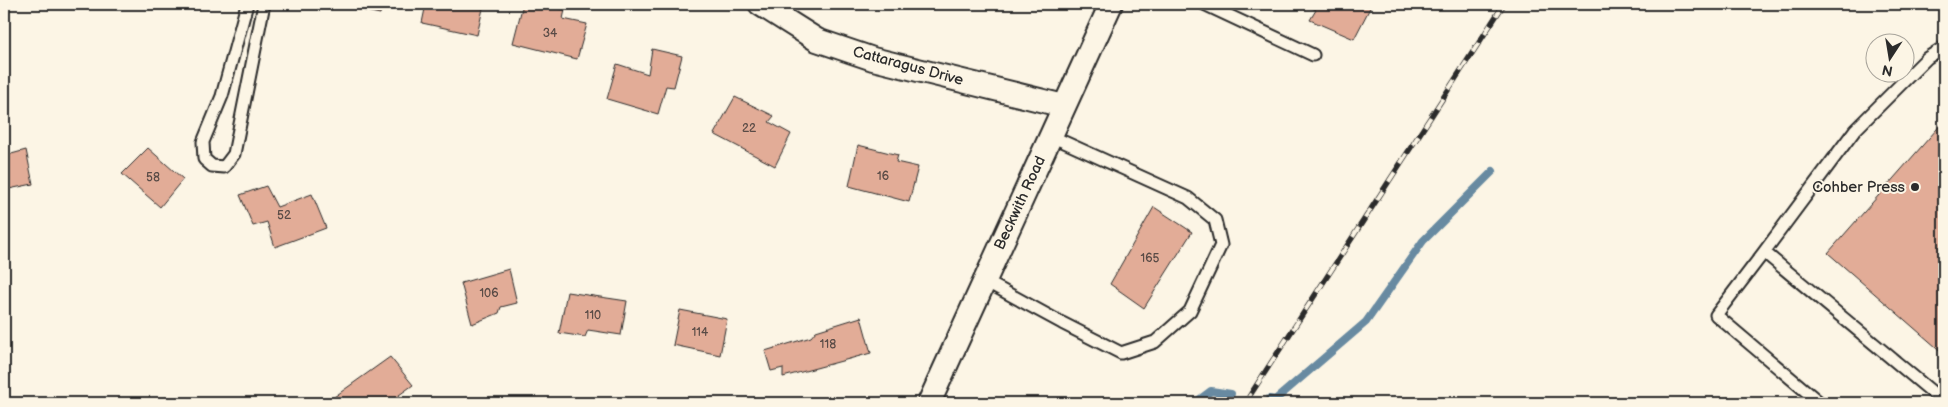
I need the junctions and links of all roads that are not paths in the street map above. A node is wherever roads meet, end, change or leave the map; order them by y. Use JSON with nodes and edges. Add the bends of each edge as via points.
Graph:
{"nodes":[{"id":1,"x":247,"y":4,"type":"edge"},
{"id":2,"x":264,"y":4,"type":"edge"},
{"id":3,"x":760,"y":4,"type":"edge"},
{"id":4,"x":1111,"y":4,"type":"edge"},
{"id":5,"x":1204,"y":4,"type":"edge"},
{"id":6,"x":1944,"y":47,"type":"edge"},
{"id":7,"x":1313,"y":55,"type":"dead end"},
{"id":8,"x":1064,"y":106,"type":"junction"},
{"id":9,"x":1051,"y":136,"type":"junction"},
{"id":10,"x":1764,"y":252,"type":"junction"},
{"id":11,"x":985,"y":281,"type":"junction"},
{"id":12,"x":1944,"y":402,"type":"edge"},
{"id":13,"x":929,"y":403,"type":"edge"},
{"id":14,"x":1820,"y":403,"type":"edge"}],
"edges":[{"from":1,"to":2,"type":"lane","via":[[222,96],[203,142],[204,159],[212,166],[224,167],[234,154]]},
{"from":3,"to":8,"type":"street","name":"Cattaragus Drive","via":[[817,40],[873,59]]},
{"from":4,"to":8,"type":"street","name":"Beckwith Road"},
{"from":5,"to":7,"type":"lane"},
{"from":6,"to":10,"type":"lane","via":[[1927,58],[1855,130]]},
{"from":8,"to":9,"type":"street","name":"Beckwith Road"},
{"from":9,"to":11,"type":"street","name":"Beckwith Road"},
{"from":9,"to":11,"type":"lane","via":[[1188,198],[1215,220],[1221,245],[1190,312],[1155,342],[1121,353]]},
{"from":10,"to":12,"type":"lane"},
{"from":10,"to":14,"type":"lane","via":[[1716,315]]},
{"from":11,"to":13,"type":"street","name":"Beckwith Road"}]}
